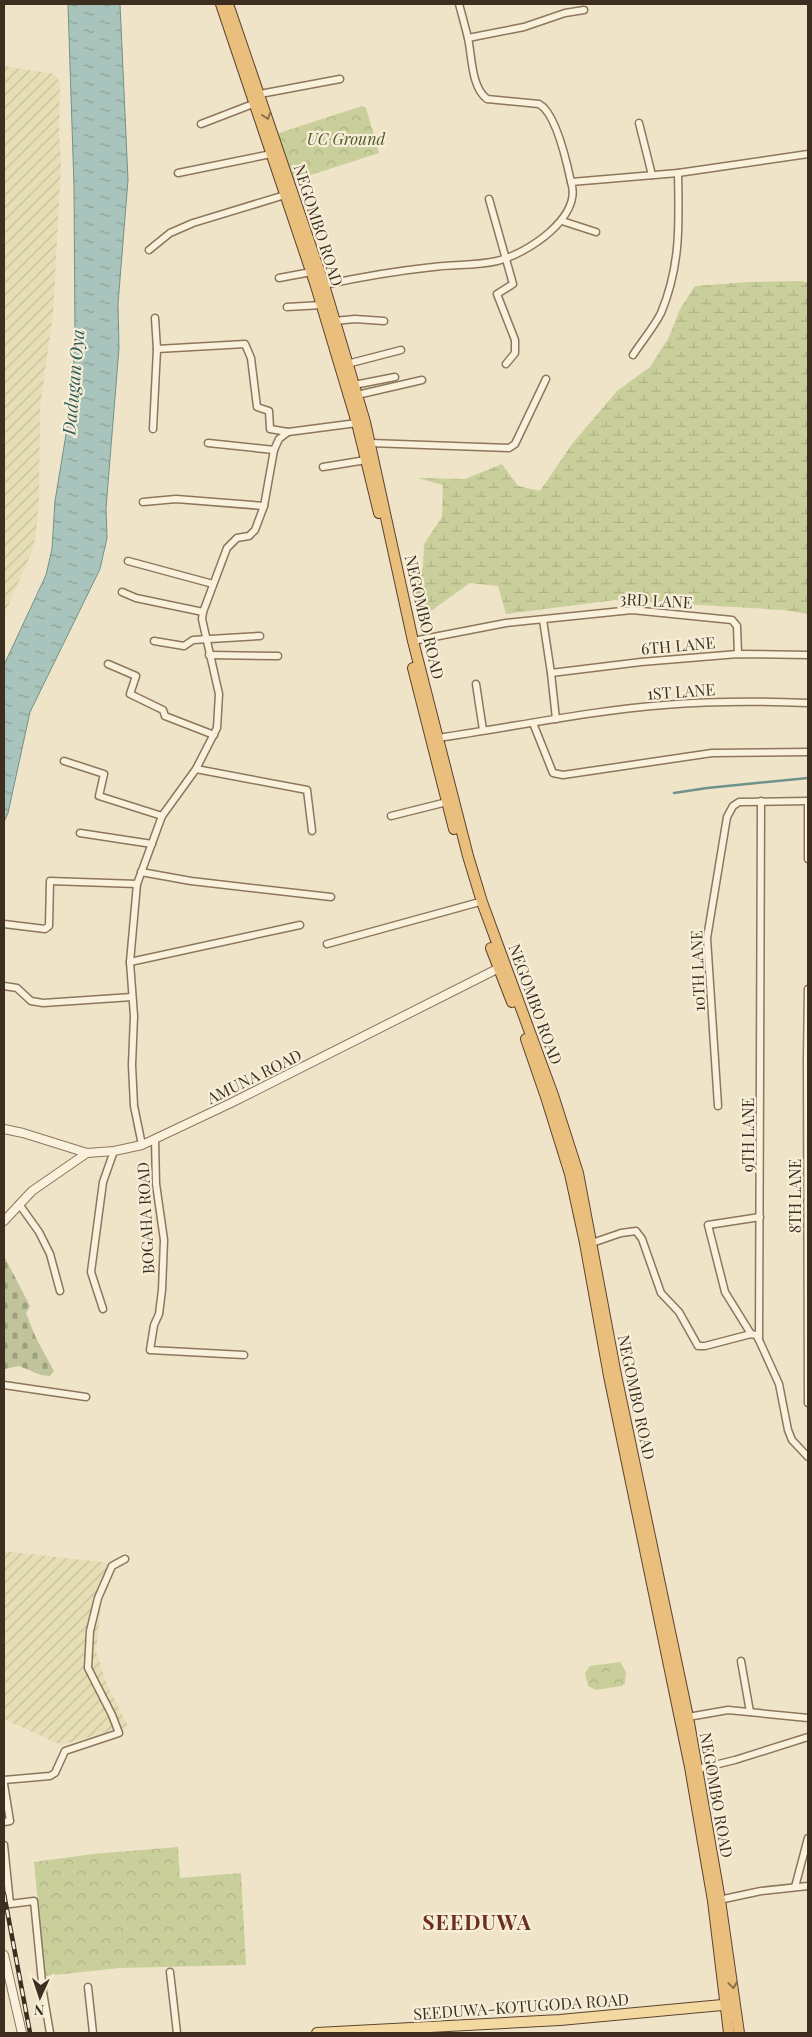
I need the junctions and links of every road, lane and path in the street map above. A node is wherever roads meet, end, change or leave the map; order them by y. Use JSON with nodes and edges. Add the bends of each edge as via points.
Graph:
{"nodes":[{"id":1,"x":221,"y":4,"type":"edge"},
{"id":2,"x":228,"y":4,"type":"edge"},
{"id":3,"x":459,"y":4,"type":"edge"},
{"id":4,"x":584,"y":10,"type":"dead end"},
{"id":5,"x":468,"y":38,"type":"junction"},
{"id":6,"x":340,"y":79,"type":"dead end"},
{"id":7,"x":260,"y":94,"type":"junction"},
{"id":8,"x":253,"y":104,"type":"junction"},
{"id":9,"x":639,"y":123,"type":"dead end"},
{"id":10,"x":201,"y":124,"type":"dead end"},
{"id":11,"x":271,"y":154,"type":"junction"},
{"id":12,"x":808,"y":154,"type":"edge"},
{"id":13,"x":178,"y":173,"type":"dead end"},
{"id":14,"x":678,"y":173,"type":"junction"},
{"id":15,"x":652,"y":175,"type":"junction"},
{"id":16,"x":571,"y":182,"type":"junction"},
{"id":17,"x":285,"y":194,"type":"junction"},
{"id":18,"x":489,"y":198,"type":"dead end"},
{"id":19,"x":562,"y":220,"type":"junction"},
{"id":20,"x":596,"y":232,"type":"dead end"},
{"id":21,"x":149,"y":250,"type":"dead end"},
{"id":22,"x":507,"y":258,"type":"junction"},
{"id":23,"x":311,"y":272,"type":"junction"},
{"id":24,"x":279,"y":278,"type":"dead end"},
{"id":25,"x":324,"y":285,"type":"junction"},
{"id":26,"x":322,"y":305,"type":"junction"},
{"id":27,"x":287,"y":307,"type":"dead end"},
{"id":28,"x":155,"y":318,"type":"dead end"},
{"id":29,"x":334,"y":321,"type":"junction"},
{"id":30,"x":384,"y":321,"type":"dead end"},
{"id":31,"x":157,"y":350,"type":"junction"},
{"id":32,"x":401,"y":350,"type":"dead end"},
{"id":33,"x":633,"y":354,"type":"dead end"},
{"id":34,"x":347,"y":364,"type":"junction"},
{"id":35,"x":506,"y":364,"type":"dead end"},
{"id":36,"x":395,"y":377,"type":"dead end"},
{"id":37,"x":546,"y":379,"type":"dead end"},
{"id":38,"x":422,"y":380,"type":"dead end"},
{"id":39,"x":355,"y":390,"type":"junction"},
{"id":40,"x":357,"y":423,"type":"junction"},
{"id":41,"x":153,"y":429,"type":"dead end"},
{"id":42,"x":288,"y":432,"type":"junction"},
{"id":43,"x":208,"y":443,"type":"dead end"},
{"id":44,"x":370,"y":443,"type":"junction"},
{"id":45,"x":274,"y":450,"type":"junction"},
{"id":46,"x":366,"y":460,"type":"junction"},
{"id":47,"x":322,"y":467,"type":"dead end"},
{"id":48,"x":143,"y":502,"type":"dead end"},
{"id":49,"x":264,"y":506,"type":"junction"},
{"id":50,"x":128,"y":561,"type":"dead end"},
{"id":51,"x":213,"y":584,"type":"junction"},
{"id":52,"x":122,"y":592,"type":"dead end"},
{"id":53,"x":203,"y":612,"type":"junction"},
{"id":54,"x":543,"y":620,"type":"junction"},
{"id":55,"x":260,"y":636,"type":"dead end"},
{"id":56,"x":207,"y":639,"type":"junction"},
{"id":57,"x":154,"y":641,"type":"dead end"},
{"id":58,"x":414,"y":641,"type":"junction"},
{"id":59,"x":738,"y":654,"type":"junction"},
{"id":60,"x":210,"y":655,"type":"junction"},
{"id":61,"x":808,"y":655,"type":"edge"},
{"id":62,"x":278,"y":656,"type":"dead end"},
{"id":63,"x":108,"y":664,"type":"dead end"},
{"id":64,"x":551,"y":673,"type":"junction"},
{"id":65,"x":476,"y":684,"type":"dead end"},
{"id":66,"x":808,"y":703,"type":"edge"},
{"id":67,"x":556,"y":719,"type":"junction"},
{"id":68,"x":533,"y":723,"type":"junction"},
{"id":69,"x":483,"y":730,"type":"junction"},
{"id":70,"x":214,"y":735,"type":"junction"},
{"id":71,"x":438,"y":738,"type":"junction"},
{"id":72,"x":808,"y":752,"type":"edge"},
{"id":73,"x":64,"y":761,"type":"dead end"},
{"id":74,"x":196,"y":769,"type":"junction"},
{"id":75,"x":760,"y":801,"type":"junction"},
{"id":76,"x":808,"y":801,"type":"edge"},
{"id":77,"x":447,"y":802,"type":"junction"},
{"id":78,"x":162,"y":816,"type":"junction"},
{"id":79,"x":391,"y":816,"type":"dead end"},
{"id":80,"x":312,"y":831,"type":"dead end"},
{"id":81,"x":80,"y":833,"type":"dead end"},
{"id":82,"x":152,"y":844,"type":"junction"},
{"id":83,"x":808,"y":859,"type":"edge"},
{"id":84,"x":141,"y":872,"type":"junction"},
{"id":85,"x":137,"y":884,"type":"junction"},
{"id":86,"x":331,"y":897,"type":"dead end"},
{"id":87,"x":476,"y":903,"type":"junction"},
{"id":88,"x":4,"y":924,"type":"edge"},
{"id":89,"x":300,"y":925,"type":"dead end"},
{"id":90,"x":327,"y":944,"type":"dead end"},
{"id":91,"x":130,"y":962,"type":"junction"},
{"id":92,"x":502,"y":967,"type":"junction"},
{"id":93,"x":4,"y":986,"type":"edge"},
{"id":94,"x":808,"y":989,"type":"edge"},
{"id":95,"x":132,"y":997,"type":"junction"},
{"id":96,"x":718,"y":1106,"type":"dead end"},
{"id":97,"x":4,"y":1129,"type":"edge"},
{"id":98,"x":155,"y":1139,"type":"junction"},
{"id":99,"x":142,"y":1145,"type":"junction"},
{"id":100,"x":114,"y":1151,"type":"junction"},
{"id":101,"x":87,"y":1153,"type":"junction"},
{"id":102,"x":19,"y":1204,"type":"junction"},
{"id":103,"x":760,"y":1217,"type":"junction"},
{"id":104,"x":4,"y":1221,"type":"edge"},
{"id":105,"x":592,"y":1243,"type":"junction"},
{"id":106,"x":60,"y":1291,"type":"dead end"},
{"id":107,"x":103,"y":1309,"type":"dead end"},
{"id":108,"x":751,"y":1334,"type":"junction"},
{"id":109,"x":759,"y":1340,"type":"junction"},
{"id":110,"x":244,"y":1355,"type":"dead end"},
{"id":111,"x":4,"y":1385,"type":"edge"},
{"id":112,"x":86,"y":1397,"type":"dead end"},
{"id":113,"x":808,"y":1403,"type":"edge"},
{"id":114,"x":808,"y":1457,"type":"edge"},
{"id":115,"x":124,"y":1559,"type":"dead end"},
{"id":116,"x":741,"y":1661,"type":"dead end"},
{"id":117,"x":750,"y":1712,"type":"junction"},
{"id":118,"x":688,"y":1717,"type":"junction"},
{"id":119,"x":808,"y":1718,"type":"edge"},
{"id":120,"x":808,"y":1737,"type":"edge"},
{"id":121,"x":698,"y":1769,"type":"junction"},
{"id":122,"x":4,"y":1782,"type":"edge"},
{"id":123,"x":4,"y":1822,"type":"edge"},
{"id":124,"x":808,"y":1838,"type":"edge"},
{"id":125,"x":4,"y":1846,"type":"edge"},
{"id":126,"x":795,"y":1886,"type":"junction"},
{"id":127,"x":808,"y":1886,"type":"edge"},
{"id":128,"x":716,"y":1900,"type":"junction"},
{"id":129,"x":4,"y":1955,"type":"edge"},
{"id":130,"x":170,"y":1972,"type":"dead end"},
{"id":131,"x":88,"y":1987,"type":"dead end"},
{"id":132,"x":731,"y":2005,"type":"junction"},
{"id":133,"x":411,"y":2031,"type":"edge"},
{"id":134,"x":22,"y":2033,"type":"edge"},
{"id":135,"x":50,"y":2033,"type":"edge"},
{"id":136,"x":93,"y":2033,"type":"edge"},
{"id":137,"x":177,"y":2033,"type":"edge"},
{"id":138,"x":317,"y":2033,"type":"edge"},
{"id":139,"x":730,"y":2033,"type":"edge"},
{"id":140,"x":739,"y":2033,"type":"edge"}],
"edges":[{"from":1,"to":8,"type":"highway","name":"NEGOMBO ROAD"},
{"from":2,"to":7,"type":"highway","name":"NEGOMBO ROAD"},
{"from":3,"to":5,"type":"street"},
{"from":4,"to":5,"type":"street"},
{"from":5,"to":16,"type":"street","via":[[471,63],[481,95],[487,99],[544,107],[565,152]]},
{"from":6,"to":7,"type":"street"},
{"from":7,"to":25,"type":"highway","name":"NEGOMBO ROAD","one_way":true},
{"from":8,"to":10,"type":"street"},
{"from":8,"to":11,"type":"highway","name":"NEGOMBO ROAD"},
{"from":9,"to":15,"type":"street"},
{"from":11,"to":13,"type":"street"},
{"from":11,"to":17,"type":"highway","name":"NEGOMBO ROAD"},
{"from":12,"to":14,"type":"street"},
{"from":14,"to":15,"type":"street"},
{"from":14,"to":33,"type":"street","via":[[680,234],[672,280],[660,314]]},
{"from":15,"to":16,"type":"street"},
{"from":16,"to":19,"type":"street","via":[[570,204]]},
{"from":17,"to":21,"type":"street","via":[[170,232]]},
{"from":17,"to":23,"type":"highway","name":"NEGOMBO ROAD"},
{"from":18,"to":22,"type":"street"},
{"from":19,"to":20,"type":"street"},
{"from":19,"to":22,"type":"street","via":[[546,235]]},
{"from":22,"to":25,"type":"street","via":[[481,264],[434,266],[378,274]]},
{"from":22,"to":35,"type":"street","via":[[513,284],[497,294],[515,340],[515,353]]},
{"from":23,"to":24,"type":"street"},
{"from":23,"to":26,"type":"highway","name":"NEGOMBO ROAD"},
{"from":25,"to":29,"type":"highway","name":"NEGOMBO ROAD"},
{"from":26,"to":27,"type":"street"},
{"from":26,"to":40,"type":"highway","name":"NEGOMBO ROAD"},
{"from":28,"to":31,"type":"street"},
{"from":29,"to":30,"type":"street"},
{"from":29,"to":34,"type":"highway","name":"NEGOMBO ROAD"},
{"from":31,"to":41,"type":"street"},
{"from":31,"to":42,"type":"street","via":[[245,344],[251,358],[257,407],[269,411],[270,429]]},
{"from":32,"to":34,"type":"street"},
{"from":34,"to":39,"type":"highway","name":"NEGOMBO ROAD"},
{"from":36,"to":39,"type":"street"},
{"from":37,"to":44,"type":"street","via":[[515,444],[508,448]]},
{"from":38,"to":39,"type":"street"},
{"from":39,"to":44,"type":"highway","name":"NEGOMBO ROAD"},
{"from":40,"to":42,"type":"street"},
{"from":40,"to":46,"type":"highway","name":"NEGOMBO ROAD"},
{"from":42,"to":45,"type":"street","via":[[279,439]]},
{"from":43,"to":45,"type":"street"},
{"from":44,"to":58,"type":"highway","name":"NEGOMBO ROAD"},
{"from":45,"to":49,"type":"street"},
{"from":46,"to":47,"type":"street"},
{"from":46,"to":77,"type":"highway","name":"NEGOMBO ROAD"},
{"from":48,"to":49,"type":"street","via":[[176,499]]},
{"from":49,"to":51,"type":"street","via":[[255,530],[249,536],[237,538],[227,548]]},
{"from":50,"to":51,"type":"street"},
{"from":51,"to":53,"type":"street"},
{"from":52,"to":53,"type":"street"},
{"from":53,"to":56,"type":"street"},
{"from":54,"to":58,"type":"street","name":"3RD LANE","via":[[506,623]]},
{"from":54,"to":59,"type":"street","name":"3RD LANE","via":[[632,610],[732,620],[737,626]]},
{"from":54,"to":64,"type":"street"},
{"from":55,"to":56,"type":"street"},
{"from":56,"to":57,"type":"street","via":[[190,641],[184,646]]},
{"from":56,"to":60,"type":"street"},
{"from":58,"to":71,"type":"highway","name":"NEGOMBO ROAD"},
{"from":59,"to":61,"type":"street","name":"6TH LANE"},
{"from":59,"to":64,"type":"street","name":"6TH LANE"},
{"from":60,"to":62,"type":"street"},
{"from":60,"to":70,"type":"street","via":[[219,694]]},
{"from":63,"to":70,"type":"street","via":[[136,676],[130,694],[163,710],[165,716]]},
{"from":64,"to":67,"type":"street"},
{"from":65,"to":69,"type":"street"},
{"from":66,"to":67,"type":"street","name":"1ST LANE","via":[[745,701],[664,705]]},
{"from":67,"to":68,"type":"street","name":"1ST LANE"},
{"from":68,"to":69,"type":"street","name":"1ST LANE"},
{"from":68,"to":72,"type":"street","via":[[553,773],[563,775],[712,753]]},
{"from":69,"to":71,"type":"street","name":"1ST LANE"},
{"from":70,"to":74,"type":"street"},
{"from":71,"to":92,"type":"highway","name":"NEGOMBO ROAD","via":[[468,856]]},
{"from":73,"to":78,"type":"street","via":[[104,774],[98,796]]},
{"from":74,"to":78,"type":"street"},
{"from":74,"to":80,"type":"street","via":[[307,790]]},
{"from":75,"to":76,"type":"street"},
{"from":75,"to":96,"type":"street","name":"10TH LANE","via":[[739,802],[727,818],[707,938]]},
{"from":75,"to":103,"type":"street","name":"9TH LANE"},
{"from":76,"to":83,"type":"street"},
{"from":77,"to":79,"type":"street"},
{"from":77,"to":87,"type":"highway","name":"NEGOMBO ROAD"},
{"from":78,"to":82,"type":"street"},
{"from":81,"to":82,"type":"street"},
{"from":82,"to":84,"type":"street"},
{"from":84,"to":85,"type":"street"},
{"from":84,"to":86,"type":"street"},
{"from":85,"to":88,"type":"street","via":[[50,881],[49,926],[44,929]]},
{"from":85,"to":91,"type":"street"},
{"from":87,"to":90,"type":"street"},
{"from":87,"to":92,"type":"highway","name":"NEGOMBO ROAD"},
{"from":89,"to":91,"type":"street"},
{"from":91,"to":95,"type":"street"},
{"from":92,"to":98,"type":"street","name":"AMUNA ROAD"},
{"from":92,"to":105,"type":"highway","name":"NEGOMBO ROAD","via":[[559,1112],[578,1173]]},
{"from":92,"to":128,"type":"highway","name":"NEGOMBO ROAD","via":[[570,1174]]},
{"from":93,"to":95,"type":"street","via":[[17,988],[31,1001],[43,1003]]},
{"from":94,"to":113,"type":"street","name":"8TH LANE"},
{"from":95,"to":99,"type":"street","via":[[134,1106]]},
{"from":97,"to":101,"type":"street","name":"AMUNA ROAD"},
{"from":98,"to":99,"type":"street","name":"AMUNA ROAD"},
{"from":98,"to":110,"type":"street","name":"BOGAHA ROAD","via":[[156,1184],[164,1240],[160,1314],[154,1326],[150,1350]]},
{"from":99,"to":100,"type":"street","name":"AMUNA ROAD"},
{"from":100,"to":101,"type":"street","name":"AMUNA ROAD"},
{"from":100,"to":107,"type":"street","via":[[103,1182],[91,1272]]},
{"from":101,"to":102,"type":"street","via":[[32,1191]]},
{"from":102,"to":104,"type":"street"},
{"from":102,"to":106,"type":"street","via":[[50,1254]]},
{"from":103,"to":108,"type":"street","via":[[708,1225],[725,1292]]},
{"from":103,"to":109,"type":"street","name":"9TH LANE"},
{"from":105,"to":108,"type":"street","via":[[636,1231],[642,1239],[661,1293],[679,1312],[698,1346]]},
{"from":105,"to":118,"type":"highway","name":"NEGOMBO ROAD","via":[[616,1375]]},
{"from":108,"to":109,"type":"street"},
{"from":109,"to":114,"type":"street","name":"9TH LANE","via":[[779,1384],[792,1440]]},
{"from":111,"to":112,"type":"street"},
{"from":115,"to":122,"type":"street","via":[[112,1566],[98,1598],[90,1631],[88,1668],[119,1733],[66,1751],[55,1773],[50,1776]]},
{"from":116,"to":117,"type":"street"},
{"from":117,"to":118,"type":"street","via":[[728,1710]]},
{"from":117,"to":119,"type":"street"},
{"from":118,"to":121,"type":"highway","name":"NEGOMBO ROAD"},
{"from":120,"to":121,"type":"street"},
{"from":121,"to":128,"type":"highway","name":"NEGOMBO ROAD"},
{"from":122,"to":123,"type":"street","via":[[10,1821]]},
{"from":124,"to":126,"type":"street"},
{"from":125,"to":135,"type":"street","via":[[10,1904],[34,1901]]},
{"from":126,"to":127,"type":"street"},
{"from":126,"to":128,"type":"street"},
{"from":128,"to":132,"type":"highway","name":"NEGOMBO ROAD"},
{"from":129,"to":134,"type":"street"},
{"from":130,"to":137,"type":"street"},
{"from":131,"to":136,"type":"street"},
{"from":132,"to":133,"type":"main road","name":"SEEDUWA-KOTUGODA ROAD"},
{"from":132,"to":139,"type":"highway","name":"NEGOMBO ROAD"},
{"from":132,"to":140,"type":"highway","name":"NEGOMBO ROAD"},
{"from":133,"to":138,"type":"main road","name":"SEEDUWA-KOTUGODA ROAD"}]}
